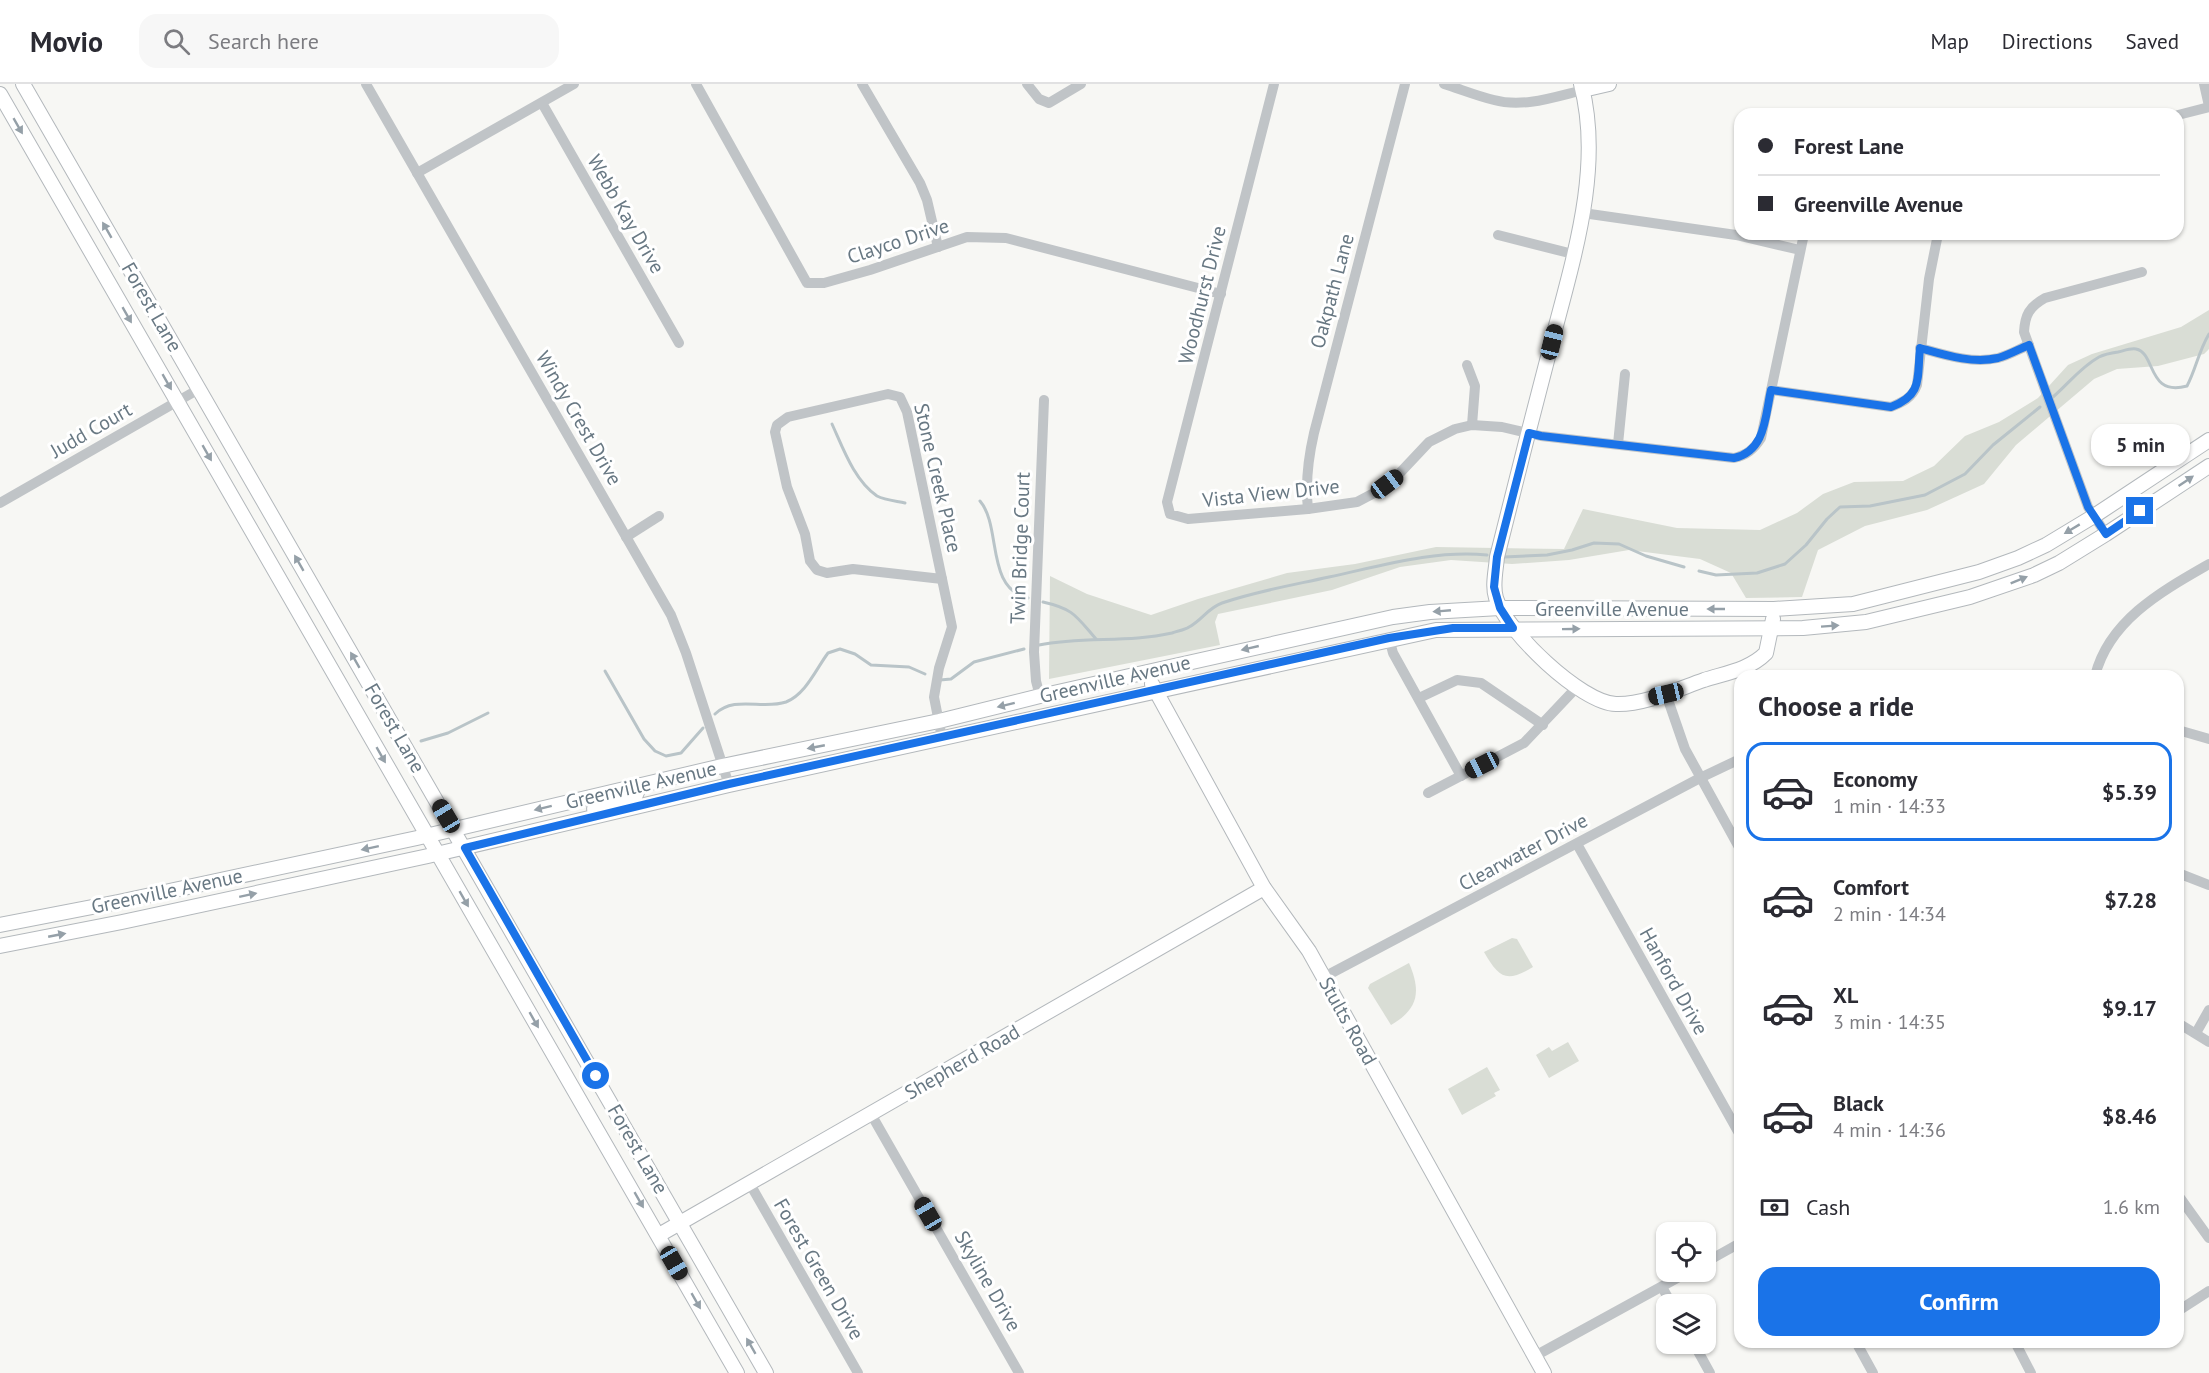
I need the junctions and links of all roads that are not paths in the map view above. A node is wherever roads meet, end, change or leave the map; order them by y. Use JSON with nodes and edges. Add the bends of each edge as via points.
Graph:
{"nodes":[{"id":1,"x":22,"y":84,"type":"edge"},
{"id":2,"x":366,"y":84,"type":"edge"},
{"id":3,"x":574,"y":84,"type":"edge"},
{"id":4,"x":696,"y":84,"type":"edge"},
{"id":5,"x":862,"y":84,"type":"edge"},
{"id":6,"x":1027,"y":84,"type":"edge"},
{"id":7,"x":1081,"y":84,"type":"edge"},
{"id":8,"x":1274,"y":84,"type":"edge"},
{"id":9,"x":1405,"y":84,"type":"edge"},
{"id":10,"x":1444,"y":84,"type":"edge"},
{"id":11,"x":1609,"y":84,"type":"edge"},
{"id":12,"x":2204,"y":84,"type":"edge"},
{"id":13,"x":1582,"y":87,"type":"edge"},
{"id":14,"x":0,"y":94,"type":"edge"},
{"id":15,"x":542,"y":103,"type":"junction"},
{"id":16,"x":2209,"y":107,"type":"edge"},
{"id":17,"x":2184,"y":113,"type":"edge"},
{"id":18,"x":417,"y":173,"type":"junction"},
{"id":19,"x":88,"y":197,"type":"junction"},
{"id":20,"x":66,"y":210,"type":"junction"},
{"id":21,"x":1583,"y":213,"type":"junction"},
{"id":22,"x":1498,"y":235,"type":"dead end"},
{"id":23,"x":1734,"y":235,"type":"edge"},
{"id":24,"x":1757,"y":240,"type":"edge"},
{"id":25,"x":1802,"y":240,"type":"edge"},
{"id":26,"x":1937,"y":240,"type":"edge"},
{"id":27,"x":938,"y":247,"type":"junction"},
{"id":28,"x":1800,"y":250,"type":"junction"},
{"id":29,"x":1573,"y":254,"type":"junction"},
{"id":30,"x":2142,"y":272,"type":"dead end"},
{"id":31,"x":1221,"y":294,"type":"junction"},
{"id":32,"x":679,"y":343,"type":"dead end"},
{"id":33,"x":2029,"y":345,"type":"junction"},
{"id":34,"x":1920,"y":348,"type":"junction"},
{"id":35,"x":1467,"y":365,"type":"dead end"},
{"id":36,"x":1625,"y":374,"type":"dead end"},
{"id":37,"x":199,"y":389,"type":"junction"},
{"id":38,"x":1771,"y":390,"type":"junction"},
{"id":39,"x":1044,"y":400,"type":"dead end"},
{"id":40,"x":178,"y":402,"type":"junction"},
{"id":41,"x":1472,"y":425,"type":"junction"},
{"id":42,"x":1529,"y":433,"type":"junction"},
{"id":43,"x":2209,"y":440,"type":"edge"},
{"id":44,"x":1618,"y":444,"type":"junction"},
{"id":45,"x":2209,"y":466,"type":"edge"},
{"id":46,"x":264,"y":502,"type":"junction"},
{"id":47,"x":0,"y":503,"type":"edge"},
{"id":48,"x":1308,"y":509,"type":"junction"},
{"id":49,"x":243,"y":514,"type":"junction"},
{"id":50,"x":1170,"y":514,"type":"joint"},
{"id":51,"x":659,"y":516,"type":"dead end"},
{"id":52,"x":2094,"y":516,"type":"junction"},
{"id":53,"x":2106,"y":534,"type":"junction"},
{"id":54,"x":626,"y":537,"type":"junction"},
{"id":55,"x":2209,"y":564,"type":"edge"},
{"id":56,"x":942,"y":579,"type":"junction"},
{"id":57,"x":318,"y":597,"type":"junction"},
{"id":58,"x":1500,"y":608,"type":"junction"},
{"id":59,"x":1774,"y":609,"type":"junction"},
{"id":60,"x":298,"y":610,"type":"junction"},
{"id":61,"x":1772,"y":627,"type":"junction"},
{"id":62,"x":1513,"y":628,"type":"junction"},
{"id":63,"x":1389,"y":638,"type":"junction"},
{"id":64,"x":1737,"y":670,"type":"edge"},
{"id":65,"x":2097,"y":670,"type":"edge"},
{"id":66,"x":1734,"y":671,"type":"edge"},
{"id":67,"x":1145,"y":672,"type":"junction"},
{"id":68,"x":1577,"y":687,"type":"junction"},
{"id":69,"x":1155,"y":690,"type":"junction"},
{"id":70,"x":1666,"y":694,"type":"junction"},
{"id":71,"x":1040,"y":696,"type":"junction"},
{"id":72,"x":378,"y":699,"type":"junction"},
{"id":73,"x":1419,"y":699,"type":"junction"},
{"id":74,"x":360,"y":718,"type":"junction"},
{"id":75,"x":939,"y":722,"type":"junction"},
{"id":76,"x":1543,"y":725,"type":"junction"},
{"id":77,"x":2184,"y":732,"type":"edge"},
{"id":78,"x":942,"y":738,"type":"junction"},
{"id":79,"x":2209,"y":739,"type":"edge"},
{"id":80,"x":1734,"y":762,"type":"edge"},
{"id":81,"x":722,"y":766,"type":"junction"},
{"id":82,"x":1461,"y":776,"type":"junction"},
{"id":83,"x":1700,"y":778,"type":"junction"},
{"id":84,"x":729,"y":784,"type":"junction"},
{"id":85,"x":640,"y":785,"type":"junction"},
{"id":86,"x":1428,"y":793,"type":"dead end"},
{"id":87,"x":582,"y":820,"type":"junction"},
{"id":88,"x":454,"y":829,"type":"junction"},
{"id":89,"x":428,"y":836,"type":"junction"},
{"id":90,"x":1734,"y":838,"type":"edge"},
{"id":91,"x":1577,"y":844,"type":"junction"},
{"id":92,"x":465,"y":848,"type":"junction"},
{"id":93,"x":438,"y":854,"type":"junction"},
{"id":94,"x":2184,"y":875,"type":"edge"},
{"id":95,"x":220,"y":880,"type":"junction"},
{"id":96,"x":2209,"y":885,"type":"edge"},
{"id":97,"x":1264,"y":888,"type":"junction"},
{"id":98,"x":224,"y":900,"type":"junction"},
{"id":99,"x":118,"y":902,"type":"junction"},
{"id":100,"x":122,"y":922,"type":"junction"},
{"id":101,"x":0,"y":925,"type":"edge"},
{"id":102,"x":0,"y":946,"type":"edge"},
{"id":103,"x":528,"y":956,"type":"junction"},
{"id":104,"x":505,"y":969,"type":"junction"},
{"id":105,"x":1324,"y":977,"type":"junction"},
{"id":106,"x":2209,"y":1010,"type":"edge"},
{"id":107,"x":2184,"y":1026,"type":"edge"},
{"id":108,"x":2196,"y":1033,"type":"junction"},
{"id":109,"x":2209,"y":1042,"type":"edge"},
{"id":110,"x":596,"y":1076,"type":"junction"},
{"id":111,"x":574,"y":1088,"type":"junction"},
{"id":112,"x":872,"y":1114,"type":"junction"},
{"id":113,"x":1734,"y":1124,"type":"edge"},
{"id":114,"x":750,"y":1184,"type":"junction"},
{"id":115,"x":2184,"y":1203,"type":"edge"},
{"id":116,"x":680,"y":1223,"type":"junction"},
{"id":117,"x":658,"y":1235,"type":"junction"},
{"id":118,"x":2209,"y":1238,"type":"edge"},
{"id":119,"x":1734,"y":1246,"type":"edge"},
{"id":120,"x":1716,"y":1256,"type":"edge"},
{"id":121,"x":1671,"y":1282,"type":"edge"},
{"id":122,"x":1662,"y":1287,"type":"junction"},
{"id":123,"x":2209,"y":1291,"type":"edge"},
{"id":124,"x":1666,"y":1294,"type":"edge"},
{"id":125,"x":2184,"y":1307,"type":"edge"},
{"id":126,"x":735,"y":1319,"type":"junction"},
{"id":127,"x":713,"y":1331,"type":"junction"},
{"id":128,"x":1859,"y":1348,"type":"edge"},
{"id":129,"x":2018,"y":1348,"type":"edge"},
{"id":130,"x":1700,"y":1354,"type":"edge"},
{"id":131,"x":1535,"y":1356,"type":"junction"},
{"id":132,"x":737,"y":1373,"type":"edge"},
{"id":133,"x":766,"y":1373,"type":"edge"},
{"id":134,"x":858,"y":1373,"type":"edge"},
{"id":135,"x":1019,"y":1373,"type":"edge"},
{"id":136,"x":1544,"y":1373,"type":"edge"},
{"id":137,"x":1710,"y":1373,"type":"edge"},
{"id":138,"x":1873,"y":1373,"type":"edge"},
{"id":139,"x":2031,"y":1373,"type":"edge"}],
"edges":[{"from":1,"to":19,"type":"main road","name":"Forest Lane"},
{"from":2,"to":18,"type":"street","name":"Windy Crest Drive"},
{"from":3,"to":15,"type":"street"},
{"from":4,"to":27,"type":"street","name":"Clayco Drive","via":[[807,283],[824,283]]},
{"from":5,"to":27,"type":"street","via":[[920,183]]},
{"from":6,"to":7,"type":"street","via":[[1039,99],[1049,103]]},
{"from":8,"to":31,"type":"street","name":"Woodhurst Drive"},
{"from":9,"to":48,"type":"street","name":"Oakpath Lane","via":[[1314,433],[1306,486]]},
{"from":10,"to":13,"type":"street","via":[[1495,101],[1516,103],[1537,101]]},
{"from":11,"to":13,"type":"main road"},
{"from":12,"to":16,"type":"street"},
{"from":13,"to":21,"type":"main road","via":[[1589,150]]},
{"from":14,"to":20,"type":"main road","name":"Forest Lane","one_way":true},
{"from":15,"to":18,"type":"street"},
{"from":15,"to":32,"type":"street","name":"Webb Kay Drive"},
{"from":16,"to":17,"type":"street"},
{"from":18,"to":54,"type":"street","name":"Windy Crest Drive"},
{"from":19,"to":20,"type":"main road"},
{"from":37,"to":19,"type":"main road","name":"Forest Lane","one_way":true},
{"from":20,"to":40,"type":"main road","name":"Forest Lane","one_way":true},
{"from":21,"to":23,"type":"street"},
{"from":21,"to":29,"type":"main road"},
{"from":22,"to":29,"type":"street"},
{"from":24,"to":28,"type":"street"},
{"from":25,"to":28,"type":"street"},
{"from":26,"to":34,"type":"street"},
{"from":27,"to":31,"type":"street","name":"Clayco Drive","via":[[967,237],[1006,238]]},
{"from":28,"to":38,"type":"street"},
{"from":29,"to":42,"type":"main road"},
{"from":30,"to":33,"type":"street","via":[[2044,298],[2032,305],[2024,332]]},
{"from":31,"to":50,"type":"street","name":"Woodhurst Drive","via":[[1167,502]]},
{"from":33,"to":34,"type":"street","via":[[1998,358],[1974,360]]},
{"from":33,"to":52,"type":"street"},
{"from":34,"to":38,"type":"street","via":[[1913,395],[1891,407]]},
{"from":35,"to":41,"type":"street","via":[[1475,386]]},
{"from":36,"to":44,"type":"street"},
{"from":37,"to":40,"type":"street","name":"Judd Court"},
{"from":37,"to":46,"type":"main road","name":"Forest Lane"},
{"from":38,"to":44,"type":"street","name":"Vista View Drive","via":[[1761,438],[1743,456]]},
{"from":39,"to":71,"type":"street","name":"Twin Bridge Court","via":[[1034,652]]},
{"from":40,"to":47,"type":"street","name":"Judd Court"},
{"from":40,"to":49,"type":"main road","name":"Forest Lane","one_way":true},
{"from":41,"to":42,"type":"street","name":"Vista View Drive"},
{"from":41,"to":48,"type":"street","name":"Vista View Drive","via":[[1429,442],[1397,476],[1357,502]]},
{"from":42,"to":44,"type":"street","name":"Vista View Drive"},
{"from":42,"to":58,"type":"main road","via":[[1497,557],[1494,587]]},
{"from":43,"to":52,"type":"main road","name":"Greenville Avenue"},
{"from":53,"to":45,"type":"main road","name":"Greenville Avenue","one_way":true},
{"from":46,"to":49,"type":"main road"},
{"from":57,"to":46,"type":"main road","name":"Forest Lane","one_way":true},
{"from":48,"to":50,"type":"street","name":"Vista View Drive","via":[[1188,519]]},
{"from":49,"to":60,"type":"main road","name":"Forest Lane"},
{"from":51,"to":54,"type":"street"},
{"from":52,"to":53,"type":"street"},
{"from":52,"to":59,"type":"main road","name":"Greenville Avenue","one_way":true,"via":[[2046,545],[1979,572],[1853,604]]},
{"from":61,"to":53,"type":"main road","name":"Greenville Avenue","one_way":true,"via":[[1859,623],[1970,597],[2034,575]]},
{"from":54,"to":81,"type":"street","name":"Windy Crest Drive","via":[[671,615]]},
{"from":55,"to":65,"type":"street","via":[[2157,596],[2125,622],[2106,646]]},
{"from":56,"to":56,"type":"street","name":"Stone Creek Place","via":[[908,412],[900,397],[888,394],[788,417],[777,425],[775,432],[787,487],[805,534],[810,561],[818,570],[827,573],[852,569]]},
{"from":56,"to":75,"type":"street","name":"Stone Creek Place","via":[[952,627],[935,687]]},
{"from":57,"to":60,"type":"main road"},
{"from":72,"to":57,"type":"main road","name":"Forest Lane","one_way":true},
{"from":59,"to":58,"type":"main road","name":"Greenville Avenue","one_way":true},
{"from":58,"to":62,"type":"main road"},
{"from":58,"to":67,"type":"main road","name":"Greenville Avenue","one_way":true,"via":[[1393,617]]},
{"from":59,"to":61,"type":"main road"},
{"from":60,"to":74,"type":"main road","name":"Forest Lane"},
{"from":62,"to":61,"type":"main road","name":"Greenville Avenue","one_way":true},
{"from":61,"to":64,"type":"main road","via":[[1766,653]]},
{"from":62,"to":63,"type":"main road","name":"Greenville Avenue","via":[[1453,628]]},
{"from":62,"to":68,"type":"main road","via":[[1527,645]]},
{"from":63,"to":69,"type":"main road","name":"Greenville Avenue"},
{"from":63,"to":73,"type":"street","via":[[1393,653]]},
{"from":66,"to":70,"type":"main road"},
{"from":67,"to":69,"type":"main road","name":"Stults Road"},
{"from":67,"to":71,"type":"main road","name":"Greenville Avenue"},
{"from":68,"to":70,"type":"main road","via":[[1603,702],[1617,704]]},
{"from":68,"to":76,"type":"street"},
{"from":69,"to":78,"type":"main road","name":"Greenville Avenue"},
{"from":69,"to":97,"type":"main road","name":"Stults Road"},
{"from":70,"to":83,"type":"street","via":[[1685,749]]},
{"from":71,"to":75,"type":"main road","name":"Greenville Avenue","one_way":true},
{"from":72,"to":74,"type":"main road"},
{"from":72,"to":88,"type":"main road","name":"Forest Lane"},
{"from":73,"to":76,"type":"street","via":[[1457,680],[1481,683]]},
{"from":73,"to":82,"type":"street"},
{"from":74,"to":89,"type":"main road","name":"Forest Lane","one_way":true},
{"from":75,"to":78,"type":"street","name":"Stone Creek Place"},
{"from":75,"to":81,"type":"main road","name":"Greenville Avenue","one_way":true},
{"from":76,"to":82,"type":"street","via":[[1524,743]]},
{"from":77,"to":79,"type":"street"},
{"from":78,"to":84,"type":"main road","name":"Greenville Avenue"},
{"from":80,"to":83,"type":"street","name":"Clearwater Drive"},
{"from":81,"to":84,"type":"street","name":"Windy Crest Drive"},
{"from":81,"to":85,"type":"main road","name":"Greenville Avenue"},
{"from":82,"to":86,"type":"street"},
{"from":83,"to":90,"type":"street"},
{"from":83,"to":91,"type":"street","name":"Clearwater Drive"},
{"from":84,"to":87,"type":"main road","name":"Greenville Avenue"},
{"from":85,"to":87,"type":"main road","via":[[635,797],[595,808]]},
{"from":85,"to":88,"type":"main road","name":"Greenville Avenue","one_way":true},
{"from":87,"to":92,"type":"main road","name":"Greenville Avenue"},
{"from":88,"to":89,"type":"main road","name":"Greenville Avenue"},
{"from":88,"to":92,"type":"main road","name":"Forest Lane"},
{"from":89,"to":93,"type":"main road","name":"Forest Lane"},
{"from":89,"to":95,"type":"main road","name":"Greenville Avenue","one_way":true},
{"from":91,"to":105,"type":"street","name":"Clearwater Drive"},
{"from":91,"to":113,"type":"street","name":"Hanford Drive"},
{"from":92,"to":93,"type":"main road","name":"Greenville Avenue"},
{"from":92,"to":103,"type":"main road","name":"Forest Lane"},
{"from":98,"to":93,"type":"main road","name":"Greenville Avenue","one_way":true},
{"from":93,"to":104,"type":"main road","name":"Forest Lane","one_way":true},
{"from":94,"to":96,"type":"street"},
{"from":95,"to":98,"type":"main road"},
{"from":95,"to":99,"type":"main road","name":"Greenville Avenue"},
{"from":97,"to":105,"type":"main road","name":"Stults Road"},
{"from":97,"to":112,"type":"main road","name":"Shepherd Road"},
{"from":98,"to":100,"type":"main road","name":"Greenville Avenue"},
{"from":99,"to":100,"type":"main road"},
{"from":99,"to":101,"type":"main road","name":"Greenville Avenue"},
{"from":102,"to":100,"type":"main road","name":"Greenville Avenue","one_way":true},
{"from":103,"to":104,"type":"main road"},
{"from":103,"to":110,"type":"main road","name":"Forest Lane"},
{"from":104,"to":111,"type":"main road","name":"Forest Lane","one_way":true},
{"from":105,"to":131,"type":"main road","name":"Stults Road"},
{"from":106,"to":108,"type":"street"},
{"from":107,"to":108,"type":"street"},
{"from":108,"to":109,"type":"street"},
{"from":110,"to":111,"type":"main road"},
{"from":110,"to":116,"type":"main road","name":"Forest Lane"},
{"from":111,"to":117,"type":"main road","name":"Forest Lane","one_way":true},
{"from":112,"to":114,"type":"main road","name":"Shepherd Road"},
{"from":112,"to":135,"type":"street","name":"Skyline Drive"},
{"from":114,"to":116,"type":"main road","name":"Shepherd Road"},
{"from":114,"to":134,"type":"street","name":"Forest Green Drive"},
{"from":115,"to":118,"type":"street"},
{"from":116,"to":117,"type":"main road","name":"Shepherd Road"},
{"from":116,"to":126,"type":"main road","name":"Forest Lane"},
{"from":117,"to":127,"type":"main road","name":"Forest Lane","one_way":true},
{"from":119,"to":120,"type":"street"},
{"from":121,"to":122,"type":"street"},
{"from":122,"to":124,"type":"street"},
{"from":122,"to":131,"type":"street"},
{"from":123,"to":125,"type":"street"},
{"from":126,"to":127,"type":"main road"},
{"from":133,"to":126,"type":"main road","name":"Forest Lane","one_way":true},
{"from":127,"to":132,"type":"main road","name":"Forest Lane"},
{"from":128,"to":138,"type":"street"},
{"from":129,"to":139,"type":"street"},
{"from":130,"to":137,"type":"street"},
{"from":131,"to":136,"type":"main road","name":"Stults Road"}]}
